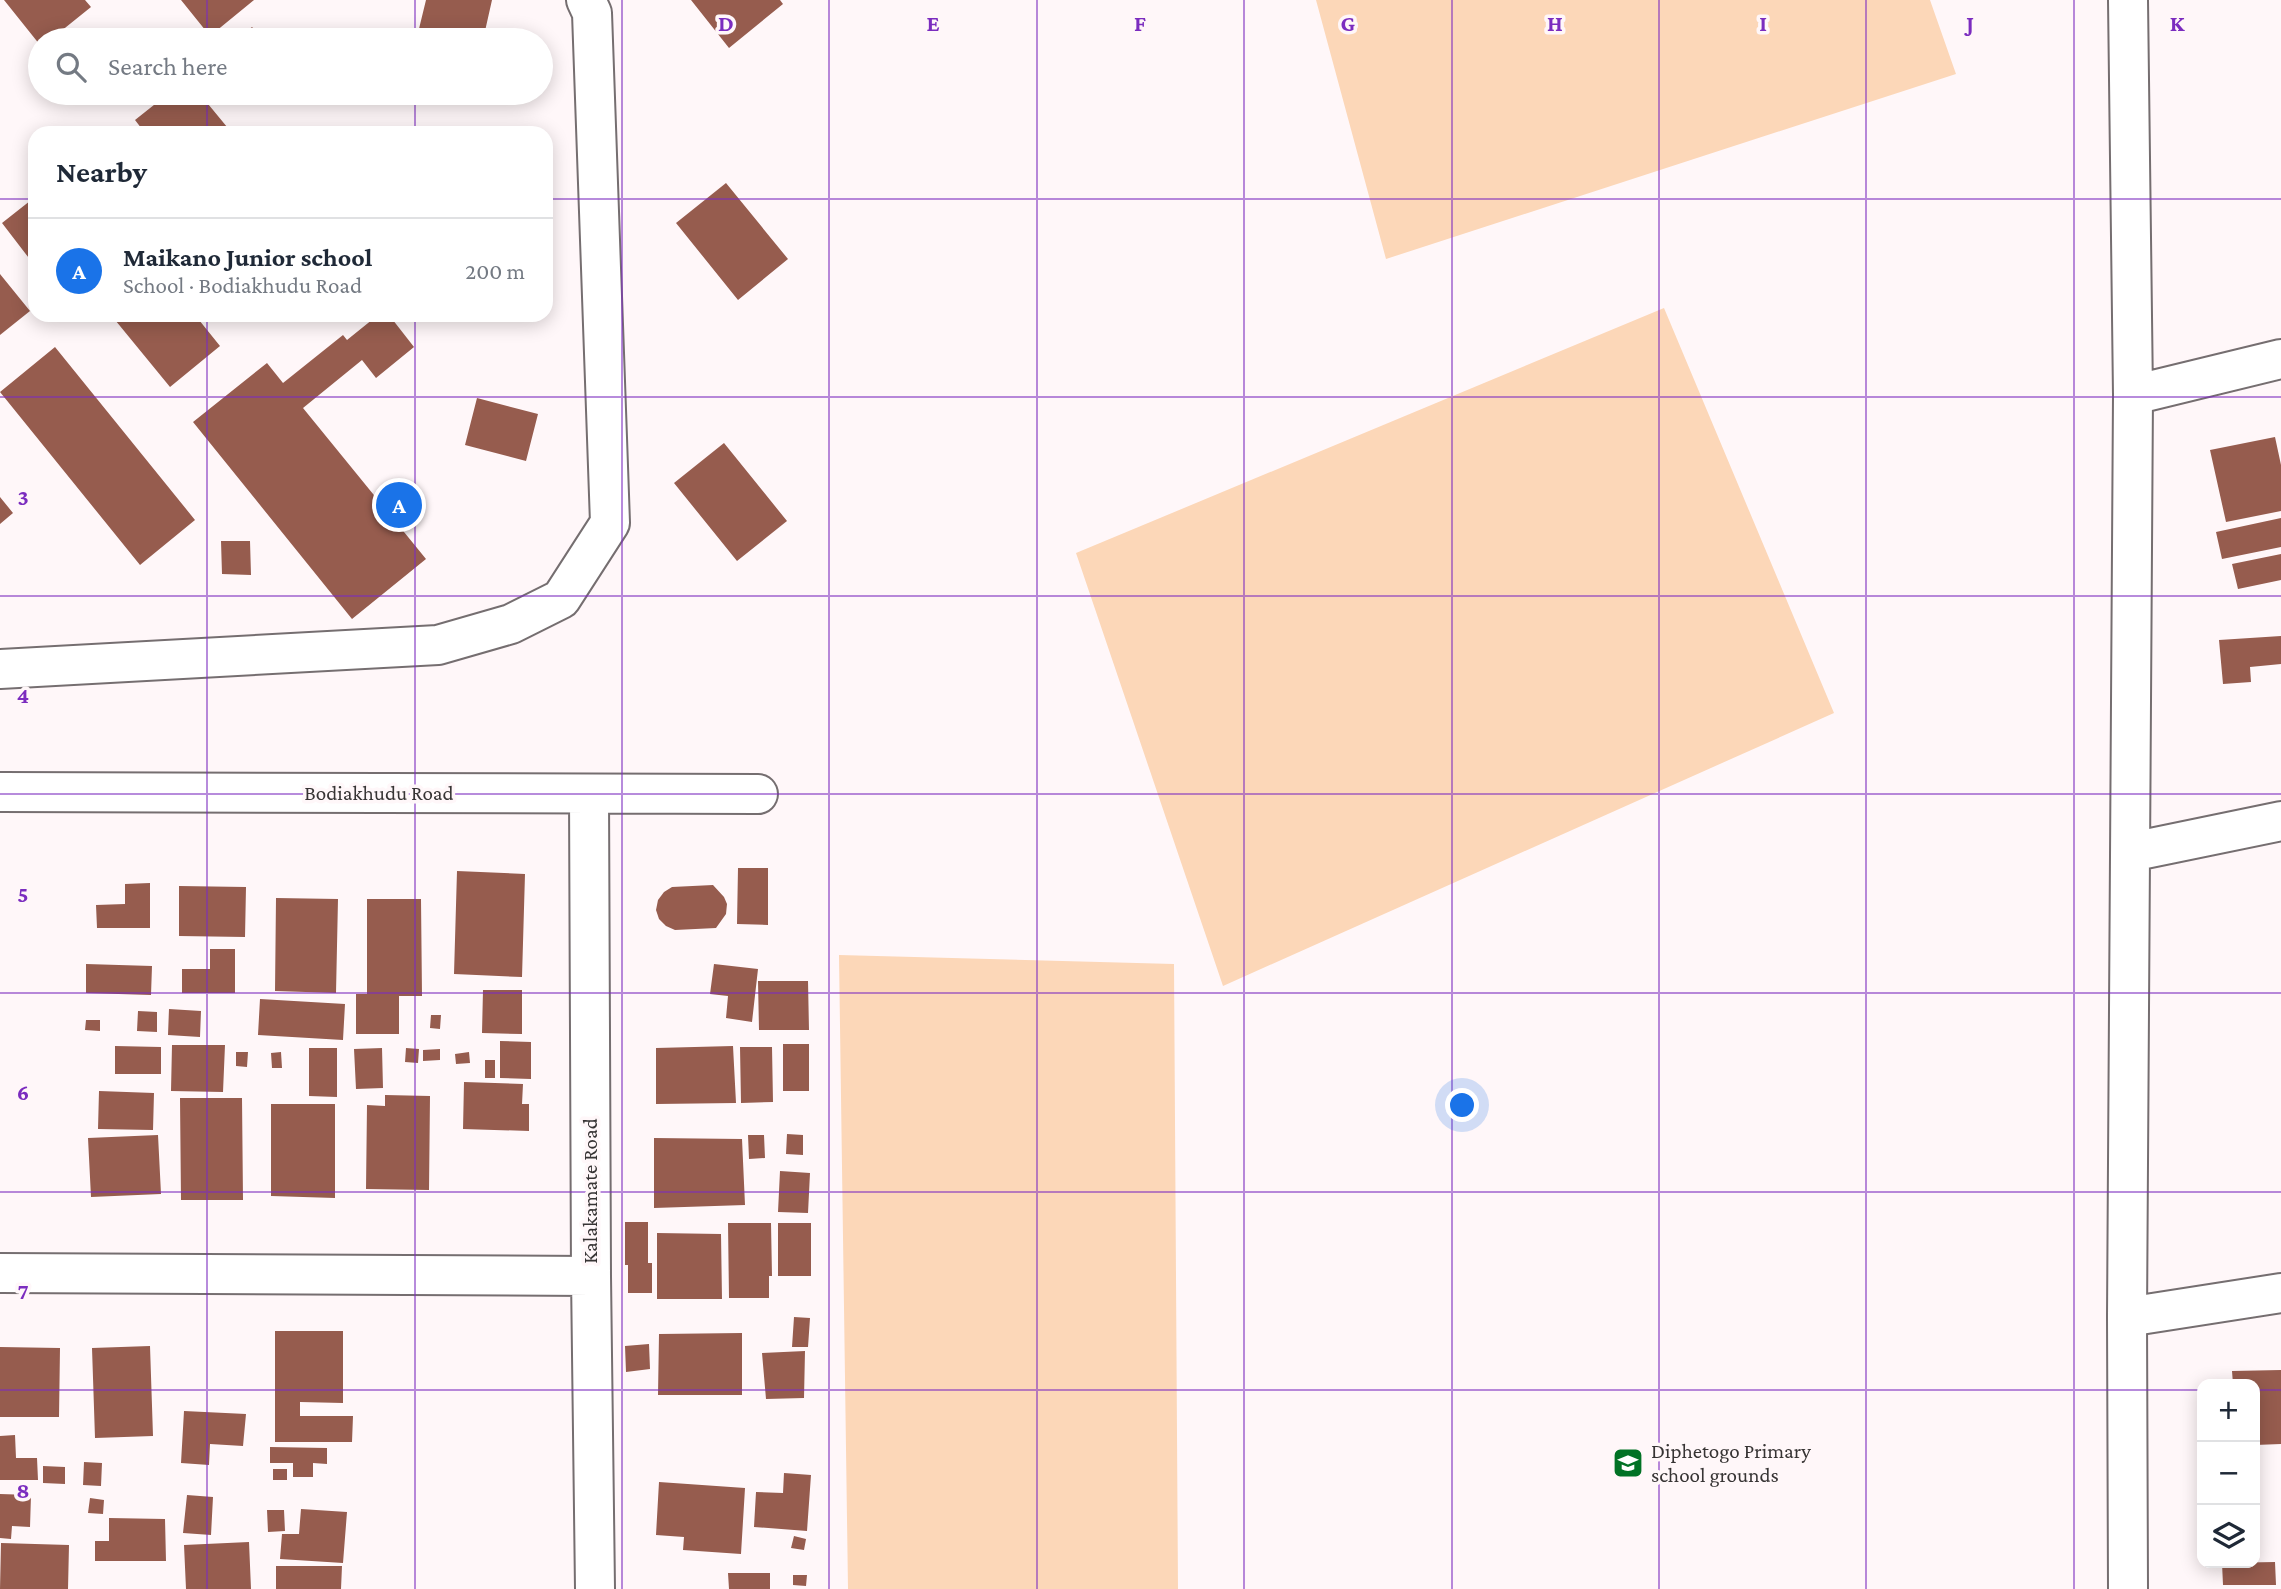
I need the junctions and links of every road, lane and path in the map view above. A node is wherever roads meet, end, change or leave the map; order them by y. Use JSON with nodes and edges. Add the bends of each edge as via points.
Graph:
{"nodes":[{"id":1,"x":586,"y":0,"type":"edge"},
{"id":2,"x":2128,"y":0,"type":"edge"},
{"id":3,"x":2281,"y":359,"type":"edge"},
{"id":4,"x":2133,"y":395,"type":"junction"},
{"id":5,"x":0,"y":669,"type":"edge"},
{"id":6,"x":0,"y":792,"type":"edge"},
{"id":7,"x":589,"y":794,"type":"junction"},
{"id":8,"x":758,"y":794,"type":"dead end"},
{"id":9,"x":2281,"y":821,"type":"edge"},
{"id":10,"x":2131,"y":852,"type":"junction"},
{"id":11,"x":0,"y":1273,"type":"edge"},
{"id":12,"x":590,"y":1276,"type":"junction"},
{"id":13,"x":2281,"y":1293,"type":"edge"},
{"id":14,"x":2127,"y":1317,"type":"junction"},
{"id":15,"x":595,"y":1589,"type":"edge"},
{"id":16,"x":2128,"y":1589,"type":"edge"}],
"edges":[{"from":1,"to":5,"type":"street","via":[[592,13],[610,523],[561,599],[511,624],[438,645]]},
{"from":2,"to":4,"type":"street"},
{"from":3,"to":4,"type":"street"},
{"from":4,"to":10,"type":"street"},
{"from":6,"to":7,"type":"street","name":"Bodiakhudu Road"},
{"from":7,"to":8,"type":"street","name":"Bodiakhudu Road"},
{"from":7,"to":12,"type":"street","name":"Kalakamate Road"},
{"from":9,"to":10,"type":"street"},
{"from":10,"to":14,"type":"street"},
{"from":11,"to":12,"type":"street"},
{"from":12,"to":15,"type":"street","name":"Kalakamate Road"},
{"from":13,"to":14,"type":"street"},
{"from":14,"to":16,"type":"street"}]}
